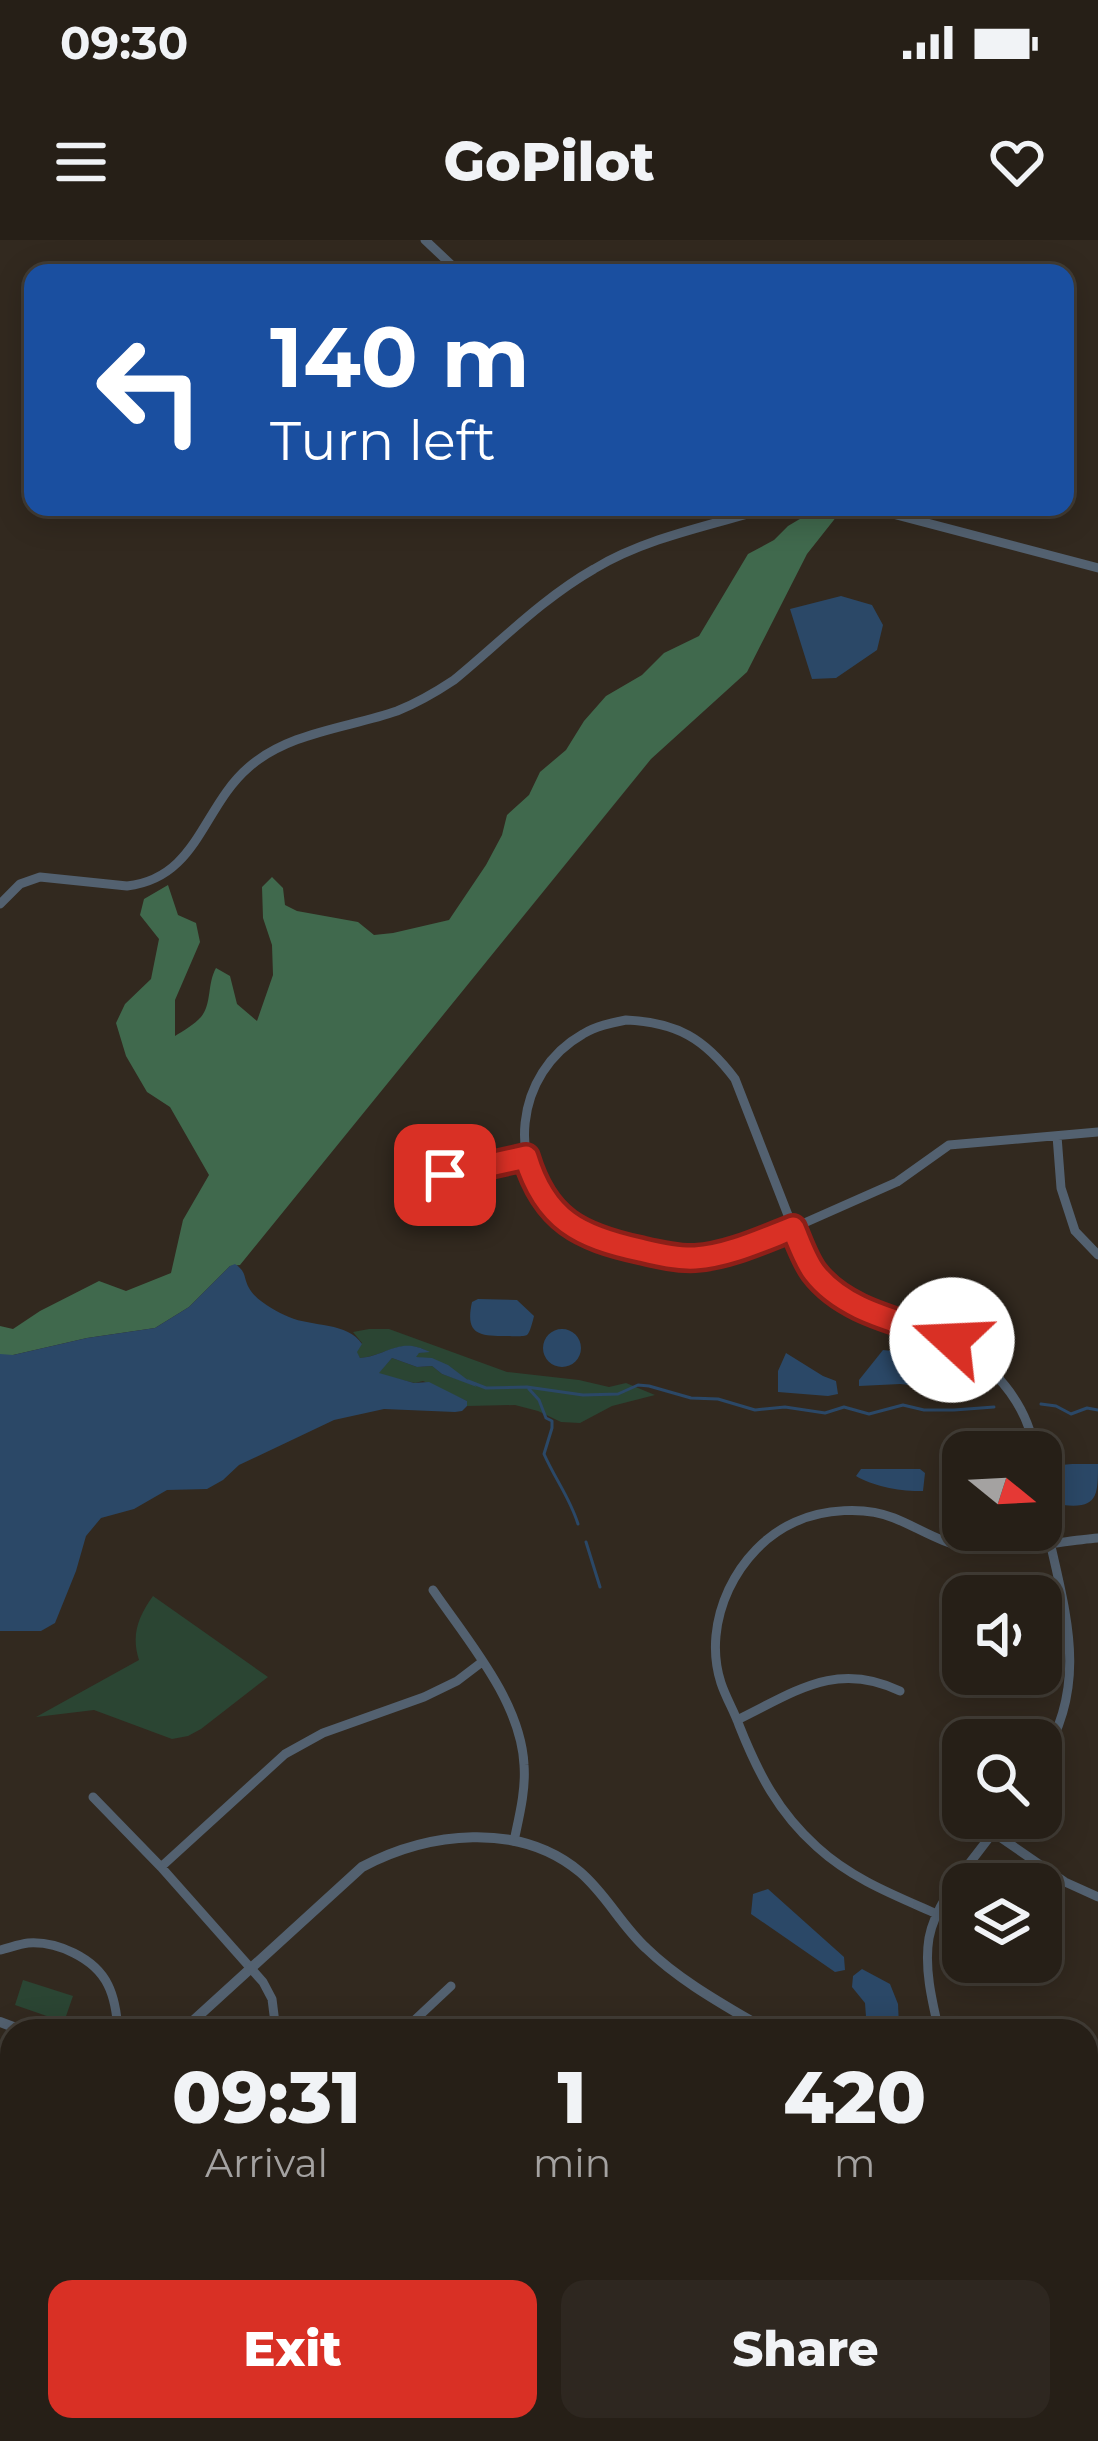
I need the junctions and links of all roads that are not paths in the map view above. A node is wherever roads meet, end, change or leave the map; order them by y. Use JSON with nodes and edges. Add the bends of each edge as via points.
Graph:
{"nodes":[{"id":1,"x":425,"y":240,"type":"edge"},
{"id":2,"x":450,"y":264,"type":"edge"},
{"id":3,"x":742,"y":516,"type":"edge"},
{"id":4,"x":900,"y":516,"type":"edge"},
{"id":5,"x":1098,"y":568,"type":"edge"},
{"id":6,"x":0,"y":904,"type":"edge"},
{"id":7,"x":1098,"y":1132,"type":"edge"},
{"id":8,"x":1057,"y":1136,"type":"junction"},
{"id":9,"x":526,"y":1157,"type":"junction"},
{"id":10,"x":405,"y":1184,"type":"dead end"},
{"id":11,"x":793,"y":1228,"type":"junction"},
{"id":12,"x":1098,"y":1255,"type":"edge"},
{"id":13,"x":1028,"y":1431,"type":"edge"},
{"id":14,"x":1098,"y":1538,"type":"edge"},
{"id":15,"x":942,"y":1540,"type":"edge"},
{"id":16,"x":1062,"y":1541,"type":"edge"},
{"id":17,"x":1050,"y":1551,"type":"edge"},
{"id":18,"x":433,"y":1590,"type":"dead end"},
{"id":19,"x":482,"y":1662,"type":"junction"},
{"id":20,"x":900,"y":1691,"type":"dead end"},
{"id":21,"x":1062,"y":1719,"type":"edge"},
{"id":22,"x":737,"y":1720,"type":"junction"},
{"id":23,"x":93,"y":1797,"type":"dead end"},
{"id":24,"x":990,"y":1839,"type":"edge"},
{"id":25,"x":1003,"y":1839,"type":"edge"},
{"id":26,"x":514,"y":1841,"type":"junction"},
{"id":27,"x":161,"y":1867,"type":"junction"},
{"id":28,"x":1098,"y":1897,"type":"edge"},
{"id":29,"x":937,"y":1914,"type":"junction"},
{"id":30,"x":0,"y":1950,"type":"edge"},
{"id":31,"x":249,"y":1970,"type":"junction"},
{"id":32,"x":451,"y":1986,"type":"dead end"},
{"id":33,"x":117,"y":2019,"type":"edge"},
{"id":34,"x":195,"y":2019,"type":"edge"},
{"id":35,"x":274,"y":2019,"type":"edge"},
{"id":36,"x":416,"y":2019,"type":"edge"},
{"id":37,"x":747,"y":2019,"type":"edge"},
{"id":38,"x":937,"y":2019,"type":"edge"}],
"edges":[{"from":1,"to":2,"type":"street"},
{"from":3,"to":6,"type":"street","via":[[613,559],[435,693],[270,752],[236,779],[166,874],[127,886],[40,878]]},
{"from":4,"to":5,"type":"street"},
{"from":7,"to":8,"type":"street"},
{"from":8,"to":11,"type":"street","via":[[950,1145],[897,1182]]},
{"from":8,"to":12,"type":"street","via":[[1075,1231]]},
{"from":9,"to":10,"type":"street"},
{"from":9,"to":11,"type":"street","via":[[539,1191],[566,1223],[613,1244],[694,1258]]},
{"from":9,"to":11,"type":"street","via":[[530,1096],[558,1052],[605,1024],[664,1024],[707,1047],[735,1079]]},
{"from":11,"to":13,"type":"street","via":[[813,1272],[846,1301],[952,1340],[981,1360],[1004,1383]]},
{"from":14,"to":16,"type":"street"},
{"from":15,"to":22,"type":"street","via":[[859,1510],[796,1522],[762,1544],[743,1564],[718,1622],[720,1680]]},
{"from":17,"to":21,"type":"street","via":[[1071,1647]]},
{"from":18,"to":19,"type":"street"},
{"from":19,"to":26,"type":"street","via":[[518,1722],[524,1766]]},
{"from":19,"to":27,"type":"street","via":[[424,1697],[285,1754]]},
{"from":20,"to":22,"type":"street","via":[[836,1677]]},
{"from":22,"to":29,"type":"street","via":[[780,1807],[814,1844],[843,1869]]},
{"from":23,"to":27,"type":"street"},
{"from":24,"to":29,"type":"street"},
{"from":25,"to":28,"type":"street"},
{"from":26,"to":31,"type":"street","via":[[448,1839],[382,1857],[348,1878]]},
{"from":26,"to":37,"type":"street","via":[[578,1870],[648,1951]]},
{"from":27,"to":31,"type":"street"},
{"from":29,"to":38,"type":"street","via":[[928,1972]]},
{"from":30,"to":33,"type":"street","via":[[30,1943],[86,1960],[107,1981]]},
{"from":31,"to":34,"type":"street"},
{"from":31,"to":35,"type":"street","via":[[272,1999]]},
{"from":32,"to":36,"type":"street"}]}
